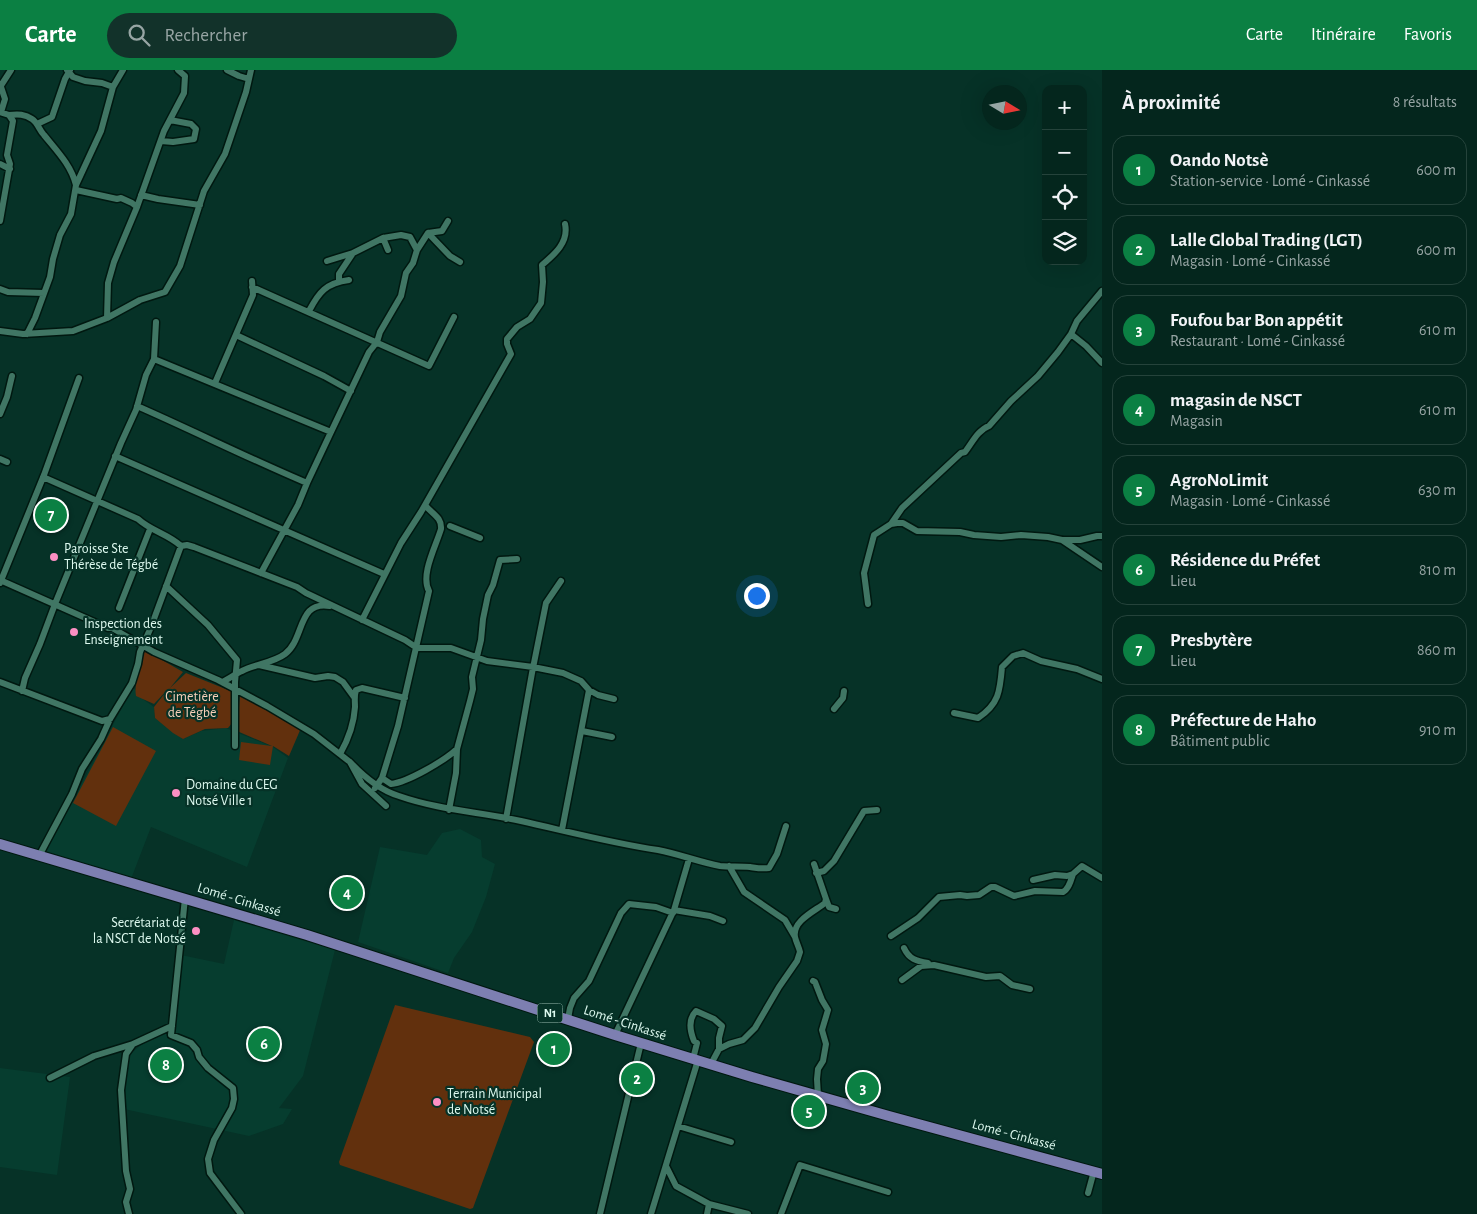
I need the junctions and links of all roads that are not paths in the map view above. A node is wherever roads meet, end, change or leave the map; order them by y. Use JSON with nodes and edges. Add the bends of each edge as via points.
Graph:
{"nodes":[{"id":1,"x":11,"y":70,"type":"edge"},
{"id":2,"x":69,"y":70,"type":"edge"},
{"id":3,"x":123,"y":70,"type":"edge"},
{"id":4,"x":178,"y":70,"type":"edge"},
{"id":5,"x":190,"y":70,"type":"edge"},
{"id":6,"x":227,"y":70,"type":"edge"},
{"id":7,"x":251,"y":70,"type":"edge"},
{"id":8,"x":185,"y":76,"type":"junction"},
{"id":9,"x":249,"y":79,"type":"junction"},
{"id":10,"x":0,"y":86,"type":"edge"},
{"id":11,"x":113,"y":87,"type":"junction"},
{"id":12,"x":0,"y":112,"type":"edge"},
{"id":13,"x":9,"y":115,"type":"junction"},
{"id":14,"x":170,"y":120,"type":"junction"},
{"id":15,"x":37,"y":124,"type":"junction"},
{"id":16,"x":161,"y":141,"type":"junction"},
{"id":17,"x":0,"y":164,"type":"edge"},
{"id":18,"x":10,"y":169,"type":"junction"},
{"id":19,"x":76,"y":188,"type":"junction"},
{"id":20,"x":142,"y":195,"type":"junction"},
{"id":21,"x":200,"y":204,"type":"junction"},
{"id":22,"x":137,"y":208,"type":"junction"},
{"id":23,"x":0,"y":221,"type":"edge"},
{"id":24,"x":448,"y":221,"type":"dead end"},
{"id":25,"x":565,"y":224,"type":"dead end"},
{"id":26,"x":428,"y":233,"type":"junction"},
{"id":27,"x":383,"y":238,"type":"junction"},
{"id":28,"x":388,"y":250,"type":"dead end"},
{"id":29,"x":417,"y":250,"type":"junction"},
{"id":30,"x":353,"y":253,"type":"junction"},
{"id":31,"x":327,"y":261,"type":"dead end"},
{"id":32,"x":460,"y":262,"type":"dead end"},
{"id":33,"x":349,"y":280,"type":"dead end"},
{"id":34,"x":340,"y":281,"type":"junction"},
{"id":35,"x":0,"y":289,"type":"edge"},
{"id":36,"x":1102,"y":290,"type":"edge"},
{"id":37,"x":44,"y":292,"type":"junction"},
{"id":38,"x":309,"y":311,"type":"junction"},
{"id":39,"x":454,"y":317,"type":"dead end"},
{"id":40,"x":107,"y":318,"type":"junction"},
{"id":41,"x":156,"y":322,"type":"dead end"},
{"id":42,"x":0,"y":331,"type":"edge"},
{"id":43,"x":27,"y":334,"type":"junction"},
{"id":44,"x":1071,"y":334,"type":"junction"},
{"id":45,"x":236,"y":335,"type":"junction"},
{"id":46,"x":377,"y":342,"type":"junction"},
{"id":47,"x":154,"y":359,"type":"junction"},
{"id":48,"x":1102,"y":363,"type":"edge"},
{"id":49,"x":12,"y":376,"type":"dead end"},
{"id":50,"x":79,"y":378,"type":"dead end"},
{"id":51,"x":215,"y":383,"type":"junction"},
{"id":52,"x":350,"y":391,"type":"junction"},
{"id":53,"x":137,"y":406,"type":"junction"},
{"id":54,"x":0,"y":414,"type":"edge"},
{"id":55,"x":331,"y":432,"type":"junction"},
{"id":56,"x":116,"y":456,"type":"junction"},
{"id":57,"x":0,"y":459,"type":"edge"},
{"id":58,"x":7,"y":462,"type":"dead end"},
{"id":59,"x":43,"y":477,"type":"junction"},
{"id":60,"x":308,"y":484,"type":"junction"},
{"id":61,"x":97,"y":501,"type":"junction"},
{"id":62,"x":425,"y":505,"type":"junction"},
{"id":63,"x":891,"y":524,"type":"junction"},
{"id":64,"x":450,"y":526,"type":"dead end"},
{"id":65,"x":150,"y":529,"type":"junction"},
{"id":66,"x":284,"y":531,"type":"junction"},
{"id":67,"x":1102,"y":536,"type":"edge"},
{"id":68,"x":480,"y":538,"type":"dead end"},
{"id":69,"x":1062,"y":540,"type":"junction"},
{"id":70,"x":181,"y":546,"type":"junction"},
{"id":71,"x":517,"y":559,"type":"dead end"},
{"id":72,"x":1102,"y":567,"type":"edge"},
{"id":73,"x":261,"y":573,"type":"junction"},
{"id":74,"x":384,"y":574,"type":"junction"},
{"id":75,"x":561,"y":581,"type":"dead end"},
{"id":76,"x":0,"y":582,"type":"edge"},
{"id":77,"x":166,"y":586,"type":"junction"},
{"id":78,"x":55,"y":604,"type":"junction"},
{"id":79,"x":868,"y":604,"type":"dead end"},
{"id":80,"x":332,"y":606,"type":"junction"},
{"id":81,"x":120,"y":608,"type":"dead end"},
{"id":82,"x":362,"y":620,"type":"junction"},
{"id":83,"x":142,"y":646,"type":"junction"},
{"id":84,"x":417,"y":648,"type":"junction"},
{"id":85,"x":476,"y":658,"type":"junction"},
{"id":86,"x":258,"y":664,"type":"junction"},
{"id":87,"x":533,"y":667,"type":"junction"},
{"id":88,"x":236,"y":674,"type":"junction"},
{"id":89,"x":1102,"y":680,"type":"edge"},
{"id":90,"x":0,"y":682,"type":"edge"},
{"id":91,"x":222,"y":682,"type":"junction"},
{"id":92,"x":236,"y":690,"type":"junction"},
{"id":93,"x":589,"y":690,"type":"junction"},
{"id":94,"x":22,"y":691,"type":"junction"},
{"id":95,"x":844,"y":691,"type":"dead end"},
{"id":96,"x":354,"y":697,"type":"junction"},
{"id":97,"x":405,"y":698,"type":"junction"},
{"id":98,"x":614,"y":699,"type":"dead end"},
{"id":99,"x":834,"y":709,"type":"dead end"},
{"id":100,"x":954,"y":713,"type":"dead end"},
{"id":101,"x":110,"y":719,"type":"junction"},
{"id":102,"x":582,"y":731,"type":"junction"},
{"id":103,"x":612,"y":737,"type":"dead end"},
{"id":104,"x":235,"y":746,"type":"dead end"},
{"id":105,"x":458,"y":748,"type":"junction"},
{"id":106,"x":340,"y":754,"type":"junction"},
{"id":107,"x":350,"y":762,"type":"junction"},
{"id":108,"x":382,"y":778,"type":"junction"},
{"id":109,"x":377,"y":786,"type":"junction"},
{"id":110,"x":372,"y":793,"type":"junction"},
{"id":111,"x":386,"y":806,"type":"dead end"},
{"id":112,"x":449,"y":810,"type":"junction"},
{"id":113,"x":878,"y":810,"type":"dead end"},
{"id":114,"x":506,"y":819,"type":"junction"},
{"id":115,"x":786,"y":826,"type":"dead end"},
{"id":116,"x":562,"y":830,"type":"junction"},
{"id":117,"x":0,"y":844,"type":"edge"},
{"id":118,"x":39,"y":856,"type":"junction"},
{"id":119,"x":690,"y":858,"type":"junction"},
{"id":120,"x":814,"y":864,"type":"dead end"},
{"id":121,"x":729,"y":866,"type":"junction"},
{"id":122,"x":816,"y":873,"type":"junction"},
{"id":123,"x":1073,"y":874,"type":"junction"},
{"id":124,"x":1102,"y":878,"type":"edge"},
{"id":125,"x":1033,"y":880,"type":"dead end"},
{"id":126,"x":185,"y":898,"type":"junction"},
{"id":127,"x":826,"y":899,"type":"junction"},
{"id":128,"x":819,"y":907,"type":"junction"},
{"id":129,"x":674,"y":912,"type":"junction"},
{"id":130,"x":723,"y":921,"type":"dead end"},
{"id":131,"x":891,"y":936,"type":"dead end"},
{"id":132,"x":795,"y":937,"type":"junction"},
{"id":133,"x":904,"y":948,"type":"dead end"},
{"id":134,"x":934,"y":965,"type":"junction"},
{"id":135,"x":902,"y":980,"type":"dead end"},
{"id":136,"x":813,"y":981,"type":"dead end"},
{"id":137,"x":1030,"y":989,"type":"dead end"},
{"id":138,"x":568,"y":1019,"type":"junction"},
{"id":139,"x":172,"y":1026,"type":"junction"},
{"id":140,"x":615,"y":1035,"type":"junction"},
{"id":141,"x":641,"y":1043,"type":"junction"},
{"id":142,"x":133,"y":1044,"type":"junction"},
{"id":143,"x":719,"y":1049,"type":"junction"},
{"id":144,"x":696,"y":1060,"type":"junction"},
{"id":145,"x":711,"y":1064,"type":"junction"},
{"id":146,"x":50,"y":1078,"type":"dead end"},
{"id":147,"x":818,"y":1096,"type":"junction"},
{"id":148,"x":678,"y":1126,"type":"junction"},
{"id":149,"x":731,"y":1142,"type":"dead end"},
{"id":150,"x":666,"y":1166,"type":"junction"},
{"id":151,"x":1098,"y":1172,"type":"edge"},
{"id":152,"x":888,"y":1192,"type":"dead end"},
{"id":153,"x":1088,"y":1193,"type":"dead end"},
{"id":154,"x":710,"y":1204,"type":"junction"},
{"id":155,"x":129,"y":1214,"type":"edge"},
{"id":156,"x":242,"y":1214,"type":"edge"},
{"id":157,"x":600,"y":1214,"type":"edge"},
{"id":158,"x":651,"y":1214,"type":"edge"},
{"id":159,"x":706,"y":1214,"type":"edge"},
{"id":160,"x":748,"y":1214,"type":"edge"},
{"id":161,"x":781,"y":1214,"type":"edge"}],
"edges":[{"from":1,"to":10,"type":"street"},
{"from":2,"to":11,"type":"street","via":[[73,77]]},
{"from":2,"to":15,"type":"street","via":[[52,117]]},
{"from":3,"to":11,"type":"street"},
{"from":4,"to":8,"type":"street"},
{"from":5,"to":8,"type":"street"},
{"from":6,"to":9,"type":"street"},
{"from":7,"to":9,"type":"street"},
{"from":8,"to":14,"type":"street","via":[[184,93]]},
{"from":9,"to":21,"type":"street","via":[[225,154]]},
{"from":10,"to":12,"type":"street","via":[[5,99]]},
{"from":11,"to":19,"type":"street","via":[[101,131]]},
{"from":12,"to":13,"type":"street"},
{"from":13,"to":15,"type":"street","via":[[22,114]]},
{"from":13,"to":18,"type":"street","via":[[13,121],[7,155]]},
{"from":14,"to":16,"type":"street"},
{"from":14,"to":16,"type":"street","via":[[191,124],[196,129],[194,139]]},
{"from":15,"to":19,"type":"street","via":[[73,174]]},
{"from":16,"to":20,"type":"street"},
{"from":17,"to":18,"type":"street"},
{"from":18,"to":23,"type":"street"},
{"from":19,"to":22,"type":"street","via":[[117,200],[121,198]]},
{"from":19,"to":37,"type":"street","via":[[71,214],[60,235]]},
{"from":20,"to":21,"type":"street"},
{"from":20,"to":22,"type":"street"},
{"from":21,"to":40,"type":"street","via":[[180,266],[165,292],[140,300]]},
{"from":22,"to":40,"type":"street","via":[[108,283]]},
{"from":24,"to":26,"type":"street","via":[[442,231]]},
{"from":25,"to":62,"type":"street","via":[[567,231],[562,246],[542,265],[541,303],[530,320],[517,327],[506,339],[511,354]]},
{"from":26,"to":29,"type":"street"},
{"from":26,"to":32,"type":"street"},
{"from":27,"to":28,"type":"street"},
{"from":27,"to":29,"type":"street","via":[[410,237]]},
{"from":27,"to":30,"type":"street"},
{"from":29,"to":46,"type":"street","via":[[406,273],[401,296]]},
{"from":30,"to":31,"type":"street"},
{"from":30,"to":34,"type":"street","via":[[339,274]]},
{"from":33,"to":34,"type":"street"},
{"from":34,"to":38,"type":"street","via":[[326,287]]},
{"from":35,"to":37,"type":"street"},
{"from":36,"to":44,"type":"street","via":[[1077,320]]},
{"from":37,"to":43,"type":"street"},
{"from":38,"to":45,"type":"street","via":[[252,284],[252,295]]},
{"from":38,"to":46,"type":"street"},
{"from":39,"to":46,"type":"street","via":[[429,366]]},
{"from":40,"to":43,"type":"street","via":[[73,331]]},
{"from":41,"to":47,"type":"street"},
{"from":42,"to":43,"type":"street"},
{"from":44,"to":48,"type":"street"},
{"from":44,"to":63,"type":"street","via":[[1038,376],[976,436],[965,452],[961,452],[902,508]]},
{"from":45,"to":51,"type":"street"},
{"from":45,"to":52,"type":"street"},
{"from":46,"to":52,"type":"street"},
{"from":47,"to":51,"type":"street"},
{"from":47,"to":53,"type":"street"},
{"from":49,"to":54,"type":"street"},
{"from":50,"to":59,"type":"street"},
{"from":51,"to":55,"type":"street"},
{"from":52,"to":55,"type":"street"},
{"from":53,"to":56,"type":"street"},
{"from":53,"to":60,"type":"street"},
{"from":55,"to":60,"type":"street"},
{"from":56,"to":61,"type":"street"},
{"from":56,"to":66,"type":"street"},
{"from":57,"to":58,"type":"street"},
{"from":59,"to":61,"type":"street"},
{"from":59,"to":76,"type":"street"},
{"from":60,"to":66,"type":"street"},
{"from":61,"to":65,"type":"street","via":[[138,519]]},
{"from":61,"to":78,"type":"street"},
{"from":62,"to":74,"type":"street"},
{"from":62,"to":84,"type":"street","via":[[439,518],[441,529],[426,576],[429,591]]},
{"from":63,"to":69,"type":"street","via":[[903,523],[917,531]]},
{"from":63,"to":79,"type":"street","via":[[874,535],[864,573]]},
{"from":64,"to":68,"type":"street"},
{"from":65,"to":70,"type":"street"},
{"from":65,"to":81,"type":"street"},
{"from":66,"to":73,"type":"street"},
{"from":66,"to":74,"type":"street"},
{"from":67,"to":69,"type":"street"},
{"from":69,"to":72,"type":"street"},
{"from":70,"to":73,"type":"street","via":[[194,547]]},
{"from":70,"to":77,"type":"street"},
{"from":71,"to":85,"type":"street","via":[[500,560],[488,595]]},
{"from":73,"to":80,"type":"street"},
{"from":74,"to":82,"type":"street"},
{"from":75,"to":87,"type":"street","via":[[546,603]]},
{"from":76,"to":78,"type":"street"},
{"from":77,"to":83,"type":"street"},
{"from":77,"to":88,"type":"street","via":[[208,624],[234,655]]},
{"from":78,"to":83,"type":"street","via":[[112,628]]},
{"from":78,"to":94,"type":"street"},
{"from":80,"to":82,"type":"street"},
{"from":80,"to":86,"type":"street","via":[[312,608],[286,654]]},
{"from":82,"to":84,"type":"street"},
{"from":83,"to":91,"type":"street"},
{"from":83,"to":101,"type":"street","via":[[132,683]]},
{"from":84,"to":85,"type":"street","via":[[451,648]]},
{"from":84,"to":97,"type":"street"},
{"from":85,"to":87,"type":"street"},
{"from":85,"to":105,"type":"street"},
{"from":86,"to":88,"type":"street"},
{"from":86,"to":96,"type":"street","via":[[315,678],[335,677]]},
{"from":87,"to":93,"type":"street","via":[[574,677]]},
{"from":87,"to":114,"type":"street"},
{"from":88,"to":91,"type":"street"},
{"from":88,"to":92,"type":"street"},
{"from":89,"to":100,"type":"street","via":[[1077,669],[1023,654],[1013,656],[1002,667],[1000,690],[986,712],[978,718]]},
{"from":90,"to":94,"type":"street"},
{"from":91,"to":92,"type":"street"},
{"from":92,"to":104,"type":"street"},
{"from":92,"to":106,"type":"street","via":[[295,721]]},
{"from":93,"to":98,"type":"street"},
{"from":93,"to":102,"type":"street"},
{"from":94,"to":101,"type":"street","via":[[102,721]]},
{"from":95,"to":99,"type":"street","via":[[844,698]]},
{"from":96,"to":97,"type":"street","via":[[356,690],[362,688]]},
{"from":96,"to":106,"type":"street","via":[[350,732]]},
{"from":97,"to":108,"type":"street"},
{"from":101,"to":118,"type":"street"},
{"from":102,"to":103,"type":"street"},
{"from":102,"to":116,"type":"street"},
{"from":105,"to":108,"type":"street","via":[[417,775],[398,783],[391,784]]},
{"from":105,"to":112,"type":"street"},
{"from":106,"to":107,"type":"street"},
{"from":107,"to":109,"type":"street"},
{"from":107,"to":110,"type":"street","via":[[362,784]]},
{"from":108,"to":109,"type":"street"},
{"from":109,"to":110,"type":"street"},
{"from":109,"to":112,"type":"street","via":[[396,796]]},
{"from":110,"to":111,"type":"street"},
{"from":112,"to":114,"type":"street"},
{"from":113,"to":122,"type":"street","via":[[864,811],[834,861]]},
{"from":114,"to":116,"type":"street"},
{"from":115,"to":121,"type":"street","via":[[769,868]]},
{"from":116,"to":119,"type":"street"},
{"from":117,"to":118,"type":"highway","name":"Lomé - Cinkassé","number":"N1"},
{"from":118,"to":126,"type":"highway","name":"Lomé - Cinkassé","number":"N1"},
{"from":119,"to":121,"type":"street"},
{"from":119,"to":129,"type":"street"},
{"from":120,"to":122,"type":"street"},
{"from":121,"to":132,"type":"street","via":[[744,892],[785,920]]},
{"from":122,"to":127,"type":"street"},
{"from":123,"to":124,"type":"street","via":[[1082,866]]},
{"from":123,"to":125,"type":"street"},
{"from":123,"to":131,"type":"street","via":[[1063,892],[1035,891],[1014,896],[991,887],[979,895],[939,897],[918,918]]},
{"from":126,"to":138,"type":"highway","name":"Lomé - Cinkassé","number":"N1"},
{"from":126,"to":139,"type":"street"},
{"from":127,"to":128,"type":"street"},
{"from":127,"to":128,"type":"street","via":[[832,908]]},
{"from":128,"to":132,"type":"street","via":[[801,920]]},
{"from":129,"to":130,"type":"street","via":[[710,916]]},
{"from":129,"to":138,"type":"street","via":[[629,904],[589,981],[574,998]]},
{"from":129,"to":140,"type":"street"},
{"from":132,"to":143,"type":"street","via":[[800,952],[797,960],[755,1028],[743,1040]]},
{"from":133,"to":134,"type":"street","via":[[912,959]]},
{"from":134,"to":135,"type":"street","via":[[921,966]]},
{"from":134,"to":137,"type":"street","via":[[986,977],[1000,976],[1012,985]]},
{"from":136,"to":147,"type":"street","via":[[828,1010],[822,1030],[826,1044],[818,1069]]},
{"from":138,"to":140,"type":"highway","name":"Lomé - Cinkassé","number":"N1"},
{"from":139,"to":142,"type":"street"},
{"from":139,"to":156,"type":"street","via":[[171,1034],[197,1050],[208,1068],[232,1088],[232,1108],[208,1158],[210,1173]]},
{"from":140,"to":141,"type":"highway","name":"Lomé - Cinkassé","number":"N1"},
{"from":141,"to":144,"type":"highway","name":"Lomé - Cinkassé","number":"N1"},
{"from":141,"to":157,"type":"street"},
{"from":142,"to":146,"type":"street","via":[[94,1056]]},
{"from":142,"to":155,"type":"street","via":[[126,1054],[121,1090],[130,1189],[126,1202]]},
{"from":143,"to":144,"type":"street","via":[[722,1026],[696,1011],[690,1020],[692,1037],[697,1043]]},
{"from":143,"to":145,"type":"street"},
{"from":144,"to":145,"type":"highway","name":"Lomé - Cinkassé","number":"N1"},
{"from":144,"to":148,"type":"street"},
{"from":145,"to":147,"type":"highway","name":"Lomé - Cinkassé","number":"N1"},
{"from":147,"to":151,"type":"highway","name":"Lomé - Cinkassé","number":"N1"},
{"from":148,"to":149,"type":"street"},
{"from":148,"to":150,"type":"street"},
{"from":150,"to":154,"type":"street","via":[[676,1186]]},
{"from":150,"to":158,"type":"street"},
{"from":151,"to":153,"type":"street"},
{"from":152,"to":161,"type":"street","via":[[800,1165]]},
{"from":154,"to":159,"type":"street"},
{"from":154,"to":160,"type":"street"}]}
